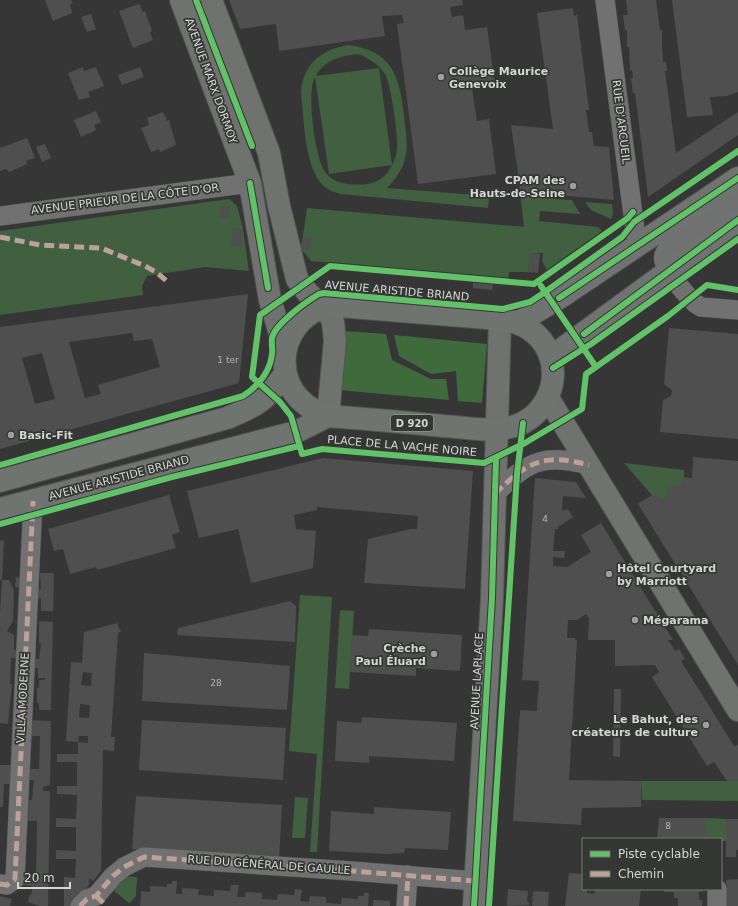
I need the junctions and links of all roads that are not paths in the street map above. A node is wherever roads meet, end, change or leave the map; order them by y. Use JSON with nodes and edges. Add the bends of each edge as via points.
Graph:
{"nodes":[{"id":1,"x":181,"y":0,"type":"edge"},
{"id":2,"x":211,"y":0,"type":"edge"},
{"id":3,"x":605,"y":0,"type":"edge"},
{"id":4,"x":273,"y":178,"type":"junction"},
{"id":5,"x":738,"y":178,"type":"edge"},
{"id":6,"x":250,"y":183,"type":"junction"},
{"id":7,"x":738,"y":186,"type":"edge"},
{"id":8,"x":0,"y":216,"type":"edge"},
{"id":9,"x":738,"y":220,"type":"edge"},
{"id":10,"x":637,"y":245,"type":"junction"},
{"id":11,"x":668,"y":270,"type":"junction"},
{"id":12,"x":324,"y":308,"type":"junction"},
{"id":13,"x":738,"y":310,"type":"edge"},
{"id":14,"x":509,"y":320,"type":"junction"},
{"id":15,"x":285,"y":350,"type":"junction"},
{"id":16,"x":551,"y":357,"type":"junction"},
{"id":17,"x":285,"y":374,"type":"junction"},
{"id":18,"x":548,"y":398,"type":"junction"},
{"id":19,"x":328,"y":416,"type":"junction"},
{"id":20,"x":497,"y":428,"type":"junction"},
{"id":21,"x":589,"y":466,"type":"junction"},
{"id":22,"x":0,"y":481,"type":"edge"},
{"id":23,"x":495,"y":494,"type":"junction"},
{"id":24,"x":33,"y":501,"type":"junction"},
{"id":25,"x":0,"y":509,"type":"edge"},
{"id":26,"x":738,"y":710,"type":"edge"},
{"id":27,"x":408,"y":875,"type":"junction"},
{"id":28,"x":475,"y":881,"type":"junction"},
{"id":29,"x":0,"y":884,"type":"edge"},
{"id":30,"x":717,"y":890,"type":"edge"},
{"id":31,"x":94,"y":903,"type":"edge"},
{"id":32,"x":406,"y":906,"type":"edge"},
{"id":33,"x":474,"y":906,"type":"edge"},
{"id":34,"x":717,"y":906,"type":"edge"}],
"edges":[{"from":1,"to":6,"type":"main road","name":"AVENUE MARX DORMOY"},
{"from":2,"to":4,"type":"main road","via":[[266,144]]},
{"from":3,"to":10,"type":"street","name":"RUE D'ARCUEIL"},
{"from":4,"to":6,"type":"main road"},
{"from":4,"to":12,"type":"main road","via":[[297,279]]},
{"from":5,"to":10,"type":"main road"},
{"from":6,"to":8,"type":"street","name":"AVENUE PRIEUR DE LA CÔTE D'OR"},
{"from":6,"to":15,"type":"main road","name":"AVENUE MARX DORMOY","via":[[270,300]]},
{"from":7,"to":11,"type":"street","via":[[734,201],[666,250],[663,259]]},
{"from":9,"to":11,"type":"main road"},
{"from":10,"to":14,"type":"main road"},
{"from":11,"to":13,"type":"street","via":[[701,307]]},
{"from":11,"to":16,"type":"main road"},
{"from":12,"to":14,"type":"main road","name":"AVENUE ARISTIDE BRIAND","number":"D 920","via":[[339,306]]},
{"from":12,"to":15,"type":"main road","name":"AVENUE ARISTIDE BRIAND","number":"D 920","via":[[299,323]]},
{"from":12,"to":19,"type":"main road","via":[[330,314],[335,331]]},
{"from":14,"to":16,"type":"main road","name":"AVENUE ARISTIDE BRIAND","number":"D 920","via":[[528,327],[542,339]]},
{"from":14,"to":20,"type":"main road"},
{"from":15,"to":17,"type":"main road","name":"AVENUE ARISTIDE BRIAND","number":"D 920"},
{"from":16,"to":18,"type":"main road","name":"AVENUE ARISTIDE BRIAND","number":"D 920","via":[[553,378]]},
{"from":17,"to":19,"type":"main road","name":"AVENUE ARISTIDE BRIAND","number":"D 920","via":[[290,386],[303,403],[312,410]]},
{"from":17,"to":22,"type":"main road","via":[[264,399],[227,418]]},
{"from":18,"to":20,"type":"main road","name":"AVENUE ARISTIDE BRIAND","number":"D 920","via":[[531,418],[514,426]]},
{"from":18,"to":21,"type":"main road"},
{"from":19,"to":20,"type":"main road","name":"AVENUE ARISTIDE BRIAND","number":"D 920","via":[[465,428]]},
{"from":19,"to":24,"type":"main road","name":"AVENUE ARISTIDE BRIAND","via":[[296,432]]},
{"from":20,"to":23,"type":"main road","name":"AVENUE LAPLACE"},
{"from":21,"to":23,"type":"street","via":[[551,459],[539,462],[517,474]]},
{"from":21,"to":26,"type":"main road"},
{"from":23,"to":28,"type":"main road","name":"AVENUE LAPLACE","via":[[492,598]]},
{"from":24,"to":25,"type":"main road","name":"AVENUE ARISTIDE BRIAND"},
{"from":24,"to":29,"type":"street","name":"VILLA MODERNE","via":[[15,879],[7,885]]},
{"from":27,"to":28,"type":"street","name":"RUE DU GÉNÉRAL DE GAULLE"},
{"from":27,"to":31,"type":"street","name":"RUE DU GÉNÉRAL DE GAULLE","via":[[144,857],[118,872]]},
{"from":27,"to":32,"type":"street"},
{"from":28,"to":33,"type":"main road","name":"AVENUE LAPLACE"},
{"from":30,"to":34,"type":"street"}]}
